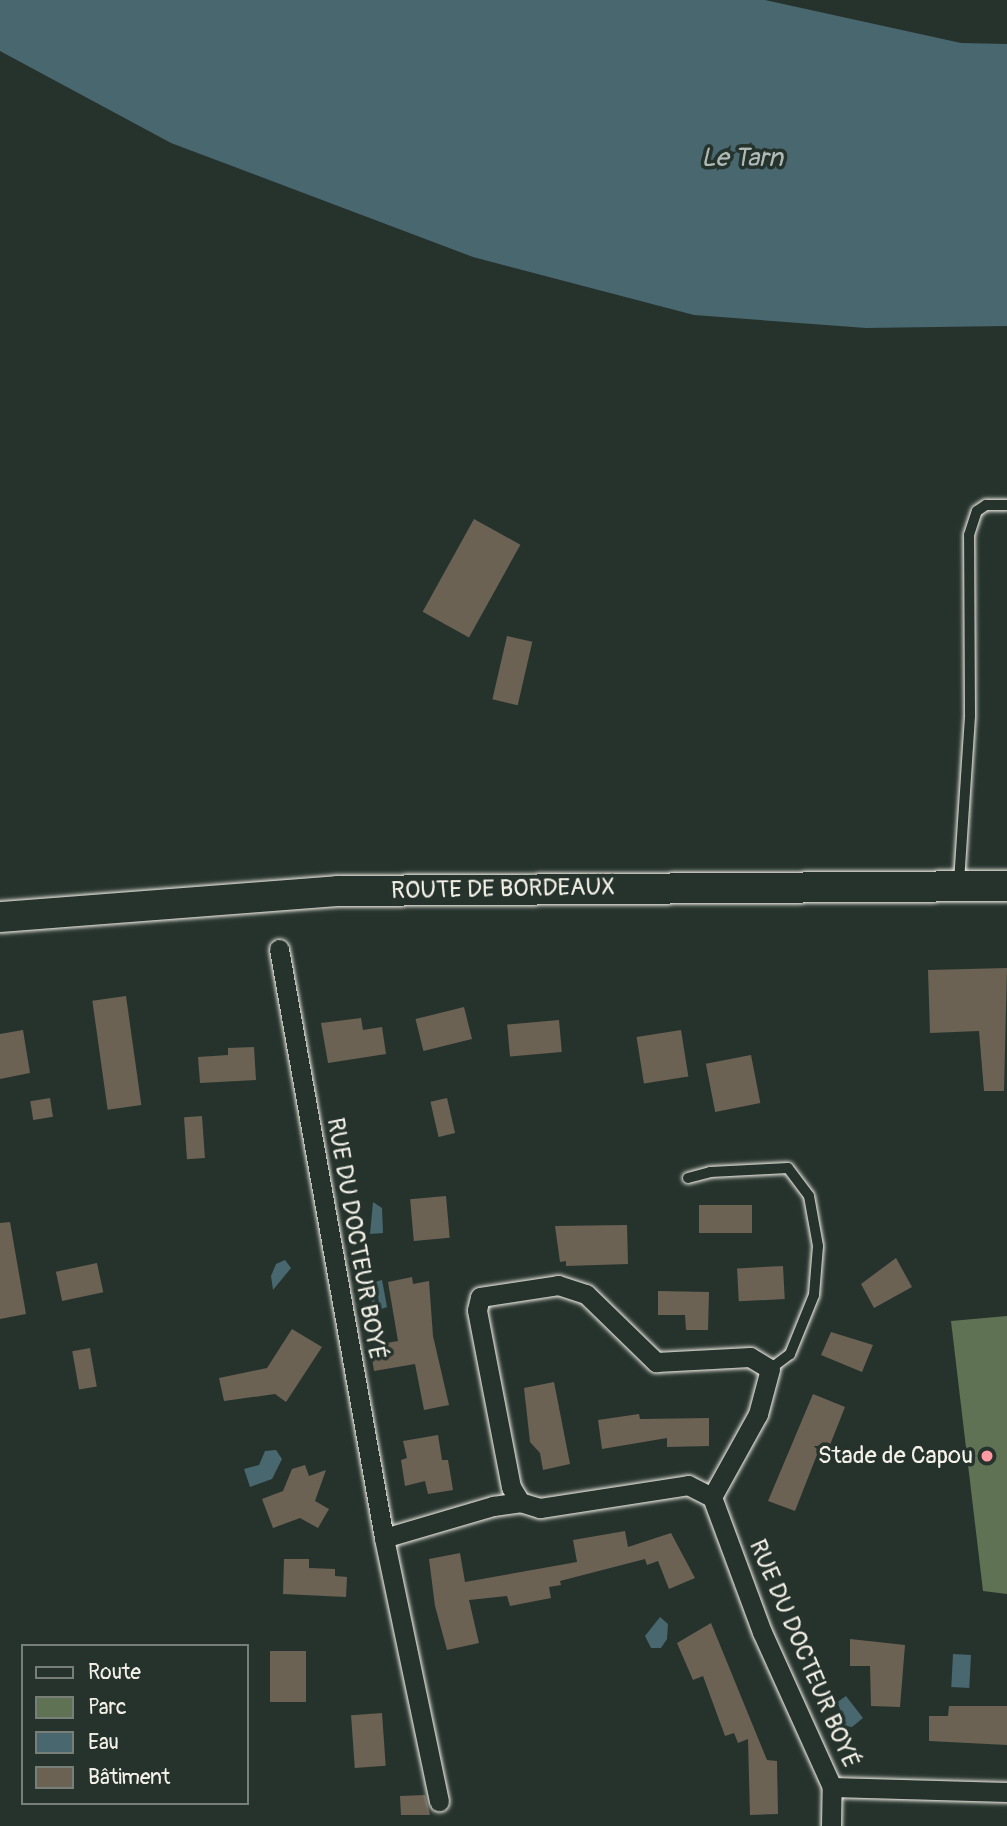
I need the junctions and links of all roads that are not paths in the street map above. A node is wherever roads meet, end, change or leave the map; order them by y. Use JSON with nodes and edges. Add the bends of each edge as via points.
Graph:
{"nodes":[{"id":1,"x":1007,"y":505,"type":"edge"},
{"id":2,"x":958,"y":886,"type":"junction"},
{"id":3,"x":1007,"y":886,"type":"edge"},
{"id":4,"x":0,"y":917,"type":"edge"},
{"id":5,"x":279,"y":949,"type":"dead end"},
{"id":6,"x":688,"y":1178,"type":"dead end"},
{"id":7,"x":770,"y":1369,"type":"junction"},
{"id":8,"x":712,"y":1497,"type":"junction"},
{"id":9,"x":520,"y":1502,"type":"junction"},
{"id":10,"x":384,"y":1538,"type":"junction"},
{"id":11,"x":832,"y":1787,"type":"junction"},
{"id":12,"x":1007,"y":1792,"type":"edge"},
{"id":13,"x":439,"y":1801,"type":"dead end"},
{"id":14,"x":831,"y":1826,"type":"edge"}],
"edges":[{"from":1,"to":2,"type":"lane","via":[[986,505],[977,511],[969,535],[970,715]]},
{"from":2,"to":3,"type":"main road","name":"ROUTE DE BORDEAUX"},
{"from":2,"to":4,"type":"main road","name":"ROUTE DE BORDEAUX","via":[[338,891]]},
{"from":5,"to":10,"type":"street","name":"RUE DU DOCTEUR BOYÉ"},
{"from":6,"to":7,"type":"lane","via":[[710,1172],[788,1168],[809,1196],[818,1246],[814,1295],[790,1354]]},
{"from":7,"to":8,"type":"street","via":[[758,1414]]},
{"from":7,"to":9,"type":"street","via":[[750,1357],[656,1362],[586,1294],[558,1285],[480,1297],[477,1310],[511,1487]]},
{"from":8,"to":9,"type":"street","via":[[688,1485],[540,1508]]},
{"from":8,"to":11,"type":"street","name":"RUE DU DOCTEUR BOYÉ","via":[[762,1632]]},
{"from":9,"to":10,"type":"street"},
{"from":10,"to":13,"type":"street","name":"RUE DU DOCTEUR BOYÉ"},
{"from":11,"to":12,"type":"street","name":"RUE DU DOCTEUR BOYÉ"},
{"from":11,"to":14,"type":"street"}]}
